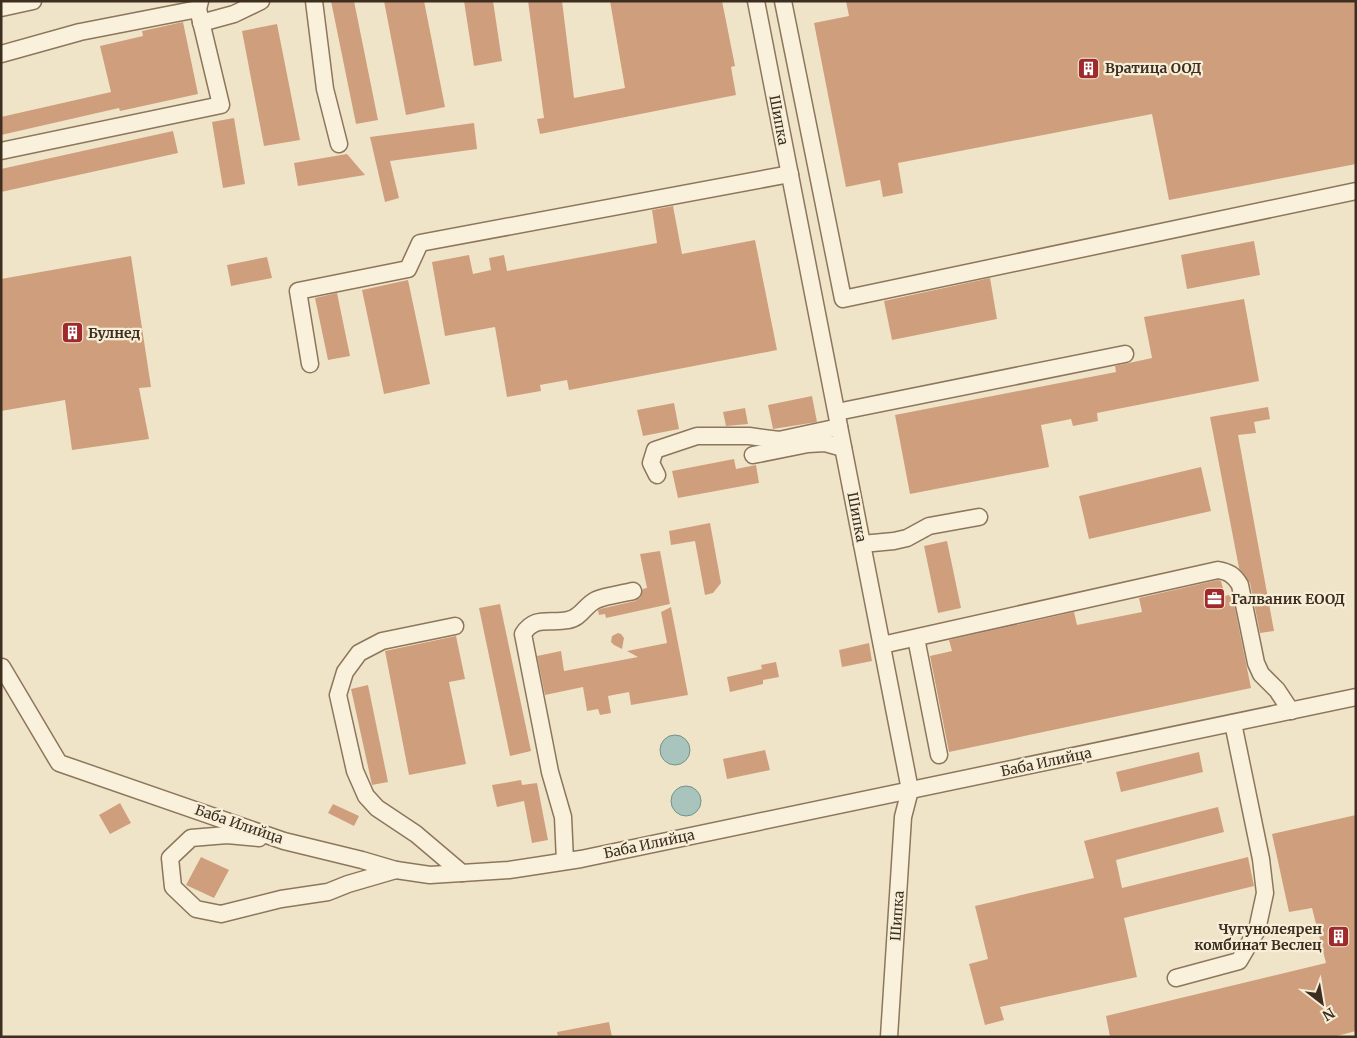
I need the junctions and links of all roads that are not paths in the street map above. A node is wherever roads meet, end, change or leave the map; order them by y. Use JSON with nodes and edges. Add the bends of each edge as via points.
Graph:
{"nodes":[{"id":1,"x":34,"y":1,"type":"edge"},
{"id":2,"x":261,"y":1,"type":"edge"},
{"id":3,"x":314,"y":1,"type":"edge"},
{"id":4,"x":756,"y":1,"type":"edge"},
{"id":5,"x":783,"y":1,"type":"edge"},
{"id":6,"x":1,"y":8,"type":"edge"},
{"id":7,"x":200,"y":11,"type":"edge"},
{"id":8,"x":1,"y":54,"type":"edge"},
{"id":9,"x":339,"y":144,"type":"dead end"},
{"id":10,"x":1,"y":151,"type":"edge"},
{"id":11,"x":790,"y":174,"type":"junction"},
{"id":12,"x":1356,"y":191,"type":"edge"},
{"id":13,"x":1125,"y":354,"type":"dead end"},
{"id":14,"x":310,"y":364,"type":"dead end"},
{"id":15,"x":838,"y":420,"type":"junction"},
{"id":16,"x":843,"y":448,"type":"junction"},
{"id":17,"x":753,"y":455,"type":"dead end"},
{"id":18,"x":657,"y":476,"type":"dead end"},
{"id":19,"x":979,"y":517,"type":"dead end"},
{"id":20,"x":862,"y":544,"type":"junction"},
{"id":21,"x":633,"y":591,"type":"dead end"},
{"id":22,"x":454,"y":626,"type":"dead end"},
{"id":23,"x":916,"y":638,"type":"junction"},
{"id":24,"x":882,"y":645,"type":"junction"},
{"id":25,"x":2,"y":667,"type":"edge"},
{"id":26,"x":1356,"y":697,"type":"edge"},
{"id":27,"x":1290,"y":711,"type":"junction"},
{"id":28,"x":1233,"y":723,"type":"junction"},
{"id":29,"x":939,"y":755,"type":"dead end"},
{"id":30,"x":910,"y":790,"type":"junction"},
{"id":31,"x":284,"y":841,"type":"junction"},
{"id":32,"x":564,"y":861,"type":"junction"},
{"id":33,"x":396,"y":870,"type":"junction"},
{"id":34,"x":462,"y":873,"type":"junction"},
{"id":35,"x":1176,"y":978,"type":"dead end"},
{"id":36,"x":889,"y":1037,"type":"edge"}],
"edges":[{"from":1,"to":6,"type":"street"},
{"from":2,"to":7,"type":"street","via":[[234,14]]},
{"from":3,"to":9,"type":"street","via":[[325,89]]},
{"from":4,"to":11,"type":"street","name":"Шипка"},
{"from":5,"to":12,"type":"street","via":[[843,299]]},
{"from":7,"to":8,"type":"street","via":[[80,32]]},
{"from":7,"to":10,"type":"street","via":[[221,105]]},
{"from":11,"to":14,"type":"street","via":[[420,244],[408,269],[298,291]]},
{"from":11,"to":15,"type":"street","name":"Шипка"},
{"from":13,"to":15,"type":"street"},
{"from":15,"to":16,"type":"street","name":"Шипка"},
{"from":15,"to":18,"type":"street","via":[[779,440],[749,436],[697,436],[656,450],[651,463]]},
{"from":16,"to":17,"type":"street","via":[[825,443],[808,444]]},
{"from":16,"to":20,"type":"street","name":"Шипка"},
{"from":19,"to":20,"type":"street","via":[[928,526],[907,538]]},
{"from":20,"to":24,"type":"street","name":"Шипка"},
{"from":21,"to":32,"type":"street","via":[[596,600],[580,616],[569,620],[535,622],[523,634],[550,772],[563,817]]},
{"from":22,"to":34,"type":"street","via":[[382,641],[359,653],[345,672],[338,695],[355,770],[366,796]]},
{"from":23,"to":24,"type":"street"},
{"from":23,"to":27,"type":"street","via":[[1218,570],[1236,577],[1240,584],[1256,663]]},
{"from":23,"to":29,"type":"street"},
{"from":24,"to":30,"type":"street","name":"Шипка"},
{"from":25,"to":31,"type":"street","name":"Баба Илийца","via":[[58,763]]},
{"from":26,"to":27,"type":"street","name":"Баба Илийца"},
{"from":27,"to":28,"type":"street","name":"Баба Илийца"},
{"from":28,"to":30,"type":"street","name":"Баба Илийца"},
{"from":28,"to":35,"type":"street","via":[[1265,893],[1257,930],[1239,961]]},
{"from":30,"to":32,"type":"street","name":"Баба Илийца"},
{"from":30,"to":36,"type":"street","name":"Шипка","via":[[904,817]]},
{"from":31,"to":33,"type":"street","name":"Баба Илийца"},
{"from":31,"to":33,"type":"street","via":[[227,835],[191,838],[170,858],[173,887],[196,908],[221,914],[281,899],[328,892]]},
{"from":32,"to":34,"type":"street","name":"Баба Илийца","via":[[509,870]]},
{"from":33,"to":34,"type":"street","name":"Баба Илийца","via":[[430,875]]}]}
